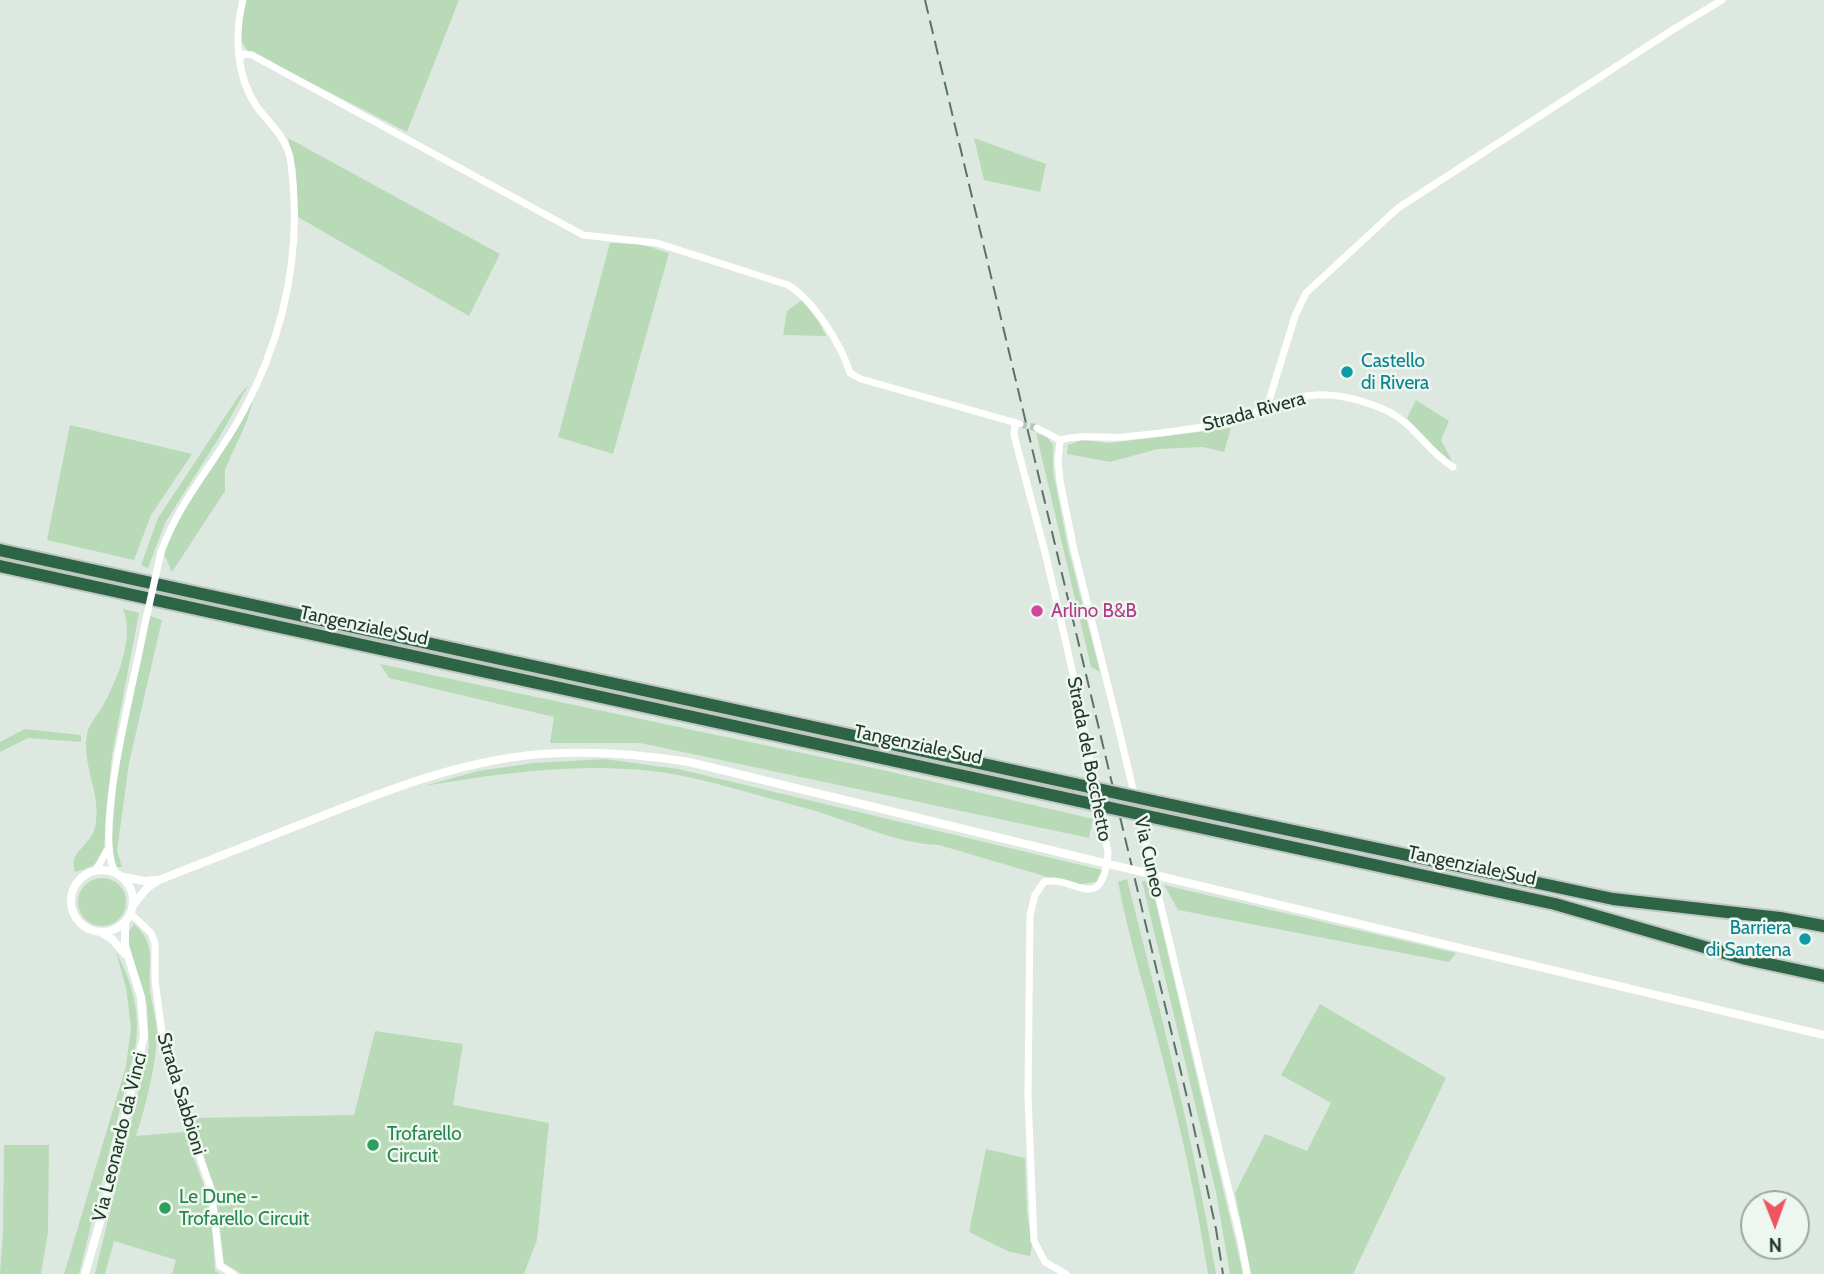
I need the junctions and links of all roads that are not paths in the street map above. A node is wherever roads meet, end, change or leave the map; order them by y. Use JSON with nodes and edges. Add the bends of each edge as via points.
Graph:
{"nodes":[{"id":1,"x":243,"y":0,"type":"edge"},
{"id":2,"x":1722,"y":0,"type":"edge"},
{"id":3,"x":240,"y":58,"type":"junction"},
{"id":4,"x":1267,"y":407,"type":"junction"},
{"id":5,"x":1037,"y":428,"type":"tunnel mouth"},
{"id":6,"x":1060,"y":440,"type":"junction"},
{"id":7,"x":1452,"y":467,"type":"dead end"},
{"id":8,"x":0,"y":550,"type":"edge"},
{"id":9,"x":0,"y":566,"type":"edge"},
{"id":10,"x":108,"y":848,"type":"junction"},
{"id":11,"x":96,"y":870,"type":"junction"},
{"id":12,"x":119,"y":875,"type":"junction"},
{"id":13,"x":159,"y":880,"type":"junction"},
{"id":14,"x":134,"y":904,"type":"junction"},
{"id":15,"x":131,"y":914,"type":"junction"},
{"id":16,"x":125,"y":923,"type":"junction"},
{"id":17,"x":1824,"y":926,"type":"edge"},
{"id":18,"x":102,"y":933,"type":"junction"},
{"id":19,"x":128,"y":959,"type":"junction"},
{"id":20,"x":1824,"y":976,"type":"edge"},
{"id":21,"x":1824,"y":1035,"type":"edge"},
{"id":22,"x":85,"y":1274,"type":"edge"},
{"id":23,"x":233,"y":1274,"type":"edge"},
{"id":24,"x":1066,"y":1274,"type":"edge"},
{"id":25,"x":1247,"y":1274,"type":"edge"}],
"edges":[{"from":1,"to":3,"type":"street","via":[[237,30]]},
{"from":2,"to":4,"type":"street","via":[[1398,208],[1306,293]]},
{"from":3,"to":10,"type":"street","bridge":true,"via":[[247,90],[280,134],[290,157],[294,234],[290,281],[277,335],[244,410],[185,500],[160,552],[117,760]]},
{"from":3,"to":24,"type":"street","name":"Strada del Bocchetto","via":[[252,55],[583,235],[657,243],[788,285],[824,324],[850,373],[1018,423],[1014,435],[1073,674],[1108,853],[1106,873],[1098,885],[1084,889],[1044,883],[1030,915],[1028,1061],[1034,1241],[1045,1262]]},
{"from":4,"to":6,"type":"street","name":"Strada Rivera","via":[[1228,423],[1125,437]]},
{"from":4,"to":7,"type":"street","name":"Strada Rivera","via":[[1319,395],[1373,405],[1407,423]]},
{"from":5,"to":6,"type":"street"},
{"from":6,"to":25,"type":"street","name":"Via Cuneo","via":[[1060,481],[1074,550]]},
{"from":8,"to":17,"type":"highway","name":"Tangenziale Sud","bridge":true,"via":[[1613,899]]},
{"from":9,"to":20,"type":"highway","name":"Tangenziale Sud","bridge":true,"via":[[1555,904],[1746,959]]},
{"from":10,"to":11,"type":"street"},
{"from":10,"to":12,"type":"street"},
{"from":11,"to":12,"type":"street"},
{"from":11,"to":18,"type":"street","via":[[78,881],[71,900],[75,918]]},
{"from":12,"to":13,"type":"street"},
{"from":12,"to":14,"type":"street","via":[[133,894]]},
{"from":13,"to":14,"type":"street"},
{"from":13,"to":21,"type":"street","bridge":true,"via":[[451,770],[514,757],[630,753],[689,762]]},
{"from":14,"to":15,"type":"street"},
{"from":15,"to":16,"type":"street"},
{"from":15,"to":23,"type":"street","name":"Strada Sabbioni","via":[[155,943],[155,980],[169,1067],[211,1189],[220,1266]]},
{"from":16,"to":18,"type":"street"},
{"from":16,"to":19,"type":"street","name":"Via Leonardo da Vinci"},
{"from":18,"to":19,"type":"street","name":"Via Leonardo da Vinci"},
{"from":19,"to":22,"type":"street","name":"Via Leonardo da Vinci","via":[[142,1006],[142,1054]]}]}
